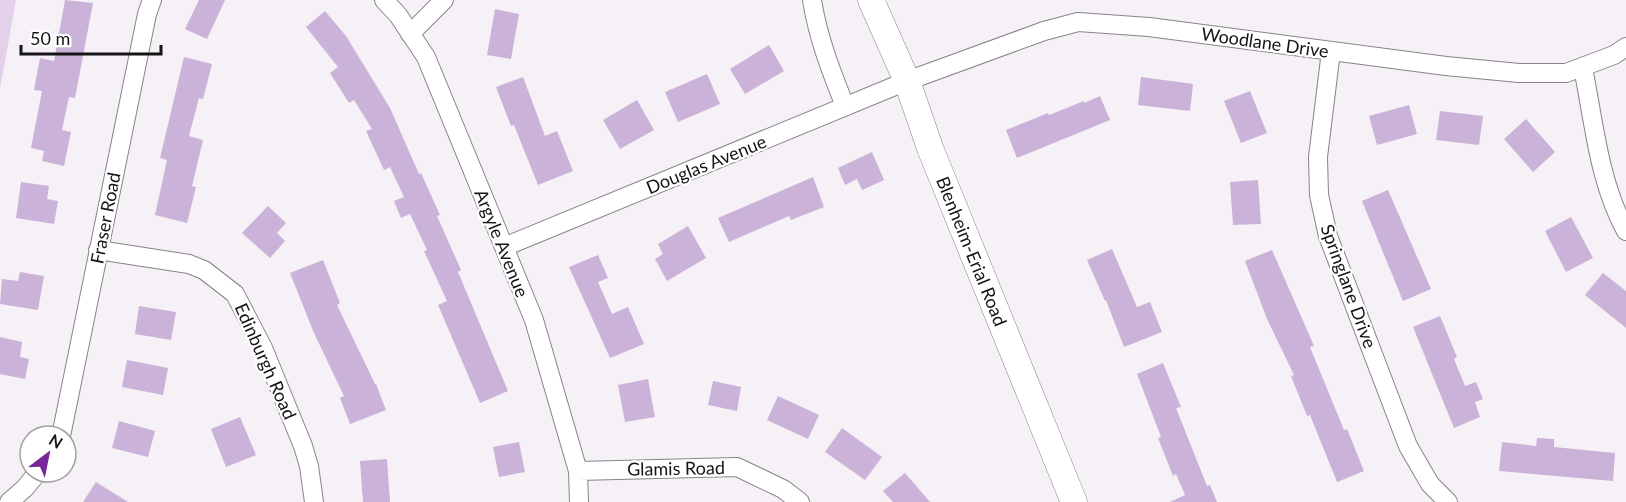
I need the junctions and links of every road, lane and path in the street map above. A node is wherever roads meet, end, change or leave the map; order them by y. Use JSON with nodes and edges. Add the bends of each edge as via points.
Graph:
{"nodes":[{"id":1,"x":152,"y":0,"type":"edge"},
{"id":2,"x":384,"y":0,"type":"edge"},
{"id":3,"x":444,"y":0,"type":"edge"},
{"id":4,"x":812,"y":0,"type":"edge"},
{"id":5,"x":871,"y":0,"type":"edge"},
{"id":6,"x":410,"y":34,"type":"junction"},
{"id":7,"x":1626,"y":46,"type":"edge"},
{"id":8,"x":1331,"y":51,"type":"junction"},
{"id":9,"x":1583,"y":68,"type":"junction"},
{"id":10,"x":907,"y":81,"type":"junction"},
{"id":11,"x":845,"y":106,"type":"junction"},
{"id":12,"x":1626,"y":231,"type":"edge"},
{"id":13,"x":504,"y":247,"type":"junction"},
{"id":14,"x":98,"y":250,"type":"junction"},
{"id":15,"x":64,"y":424,"type":"edge"},
{"id":16,"x":578,"y":471,"type":"junction"},
{"id":17,"x":28,"y":484,"type":"edge"},
{"id":18,"x":9,"y":502,"type":"edge"},
{"id":19,"x":314,"y":502,"type":"edge"},
{"id":20,"x":579,"y":502,"type":"edge"},
{"id":21,"x":800,"y":502,"type":"edge"},
{"id":22,"x":1074,"y":502,"type":"edge"},
{"id":23,"x":1448,"y":502,"type":"edge"}],
"edges":[{"from":1,"to":14,"type":"street","name":"Fraser Road"},
{"from":2,"to":6,"type":"street","name":"Argyle Avenue"},
{"from":3,"to":6,"type":"street"},
{"from":4,"to":11,"type":"street","via":[[827,64]]},
{"from":5,"to":10,"type":"main road","name":"Blenheim-Erial Road"},
{"from":6,"to":13,"type":"street","name":"Argyle Avenue","via":[[426,57]]},
{"from":7,"to":9,"type":"street","name":"Woodlane Drive"},
{"from":8,"to":9,"type":"street","name":"Woodlane Drive","via":[[1520,73],[1566,73]]},
{"from":8,"to":10,"type":"street","name":"Woodlane Drive","via":[[1149,27],[1078,22]]},
{"from":8,"to":23,"type":"street","name":"Springlane Drive","via":[[1318,157],[1319,195],[1328,236],[1408,446],[1430,484]]},
{"from":9,"to":12,"type":"street","via":[[1605,174]]},
{"from":10,"to":11,"type":"street","name":"Douglas Avenue"},
{"from":10,"to":22,"type":"main road","name":"Blenheim-Erial Road","via":[[930,148]]},
{"from":11,"to":13,"type":"street","name":"Douglas Avenue"},
{"from":13,"to":16,"type":"street","name":"Argyle Avenue","via":[[534,320]]},
{"from":14,"to":15,"type":"street","name":"Fraser Road"},
{"from":14,"to":19,"type":"street","name":"Edinburgh Road","via":[[189,264],[204,270],[235,294],[263,348],[303,446]]},
{"from":16,"to":20,"type":"street","name":"Argyle Avenue"},
{"from":16,"to":21,"type":"street","name":"Glamis Road","via":[[737,467],[783,489]]},
{"from":17,"to":18,"type":"street"}]}
